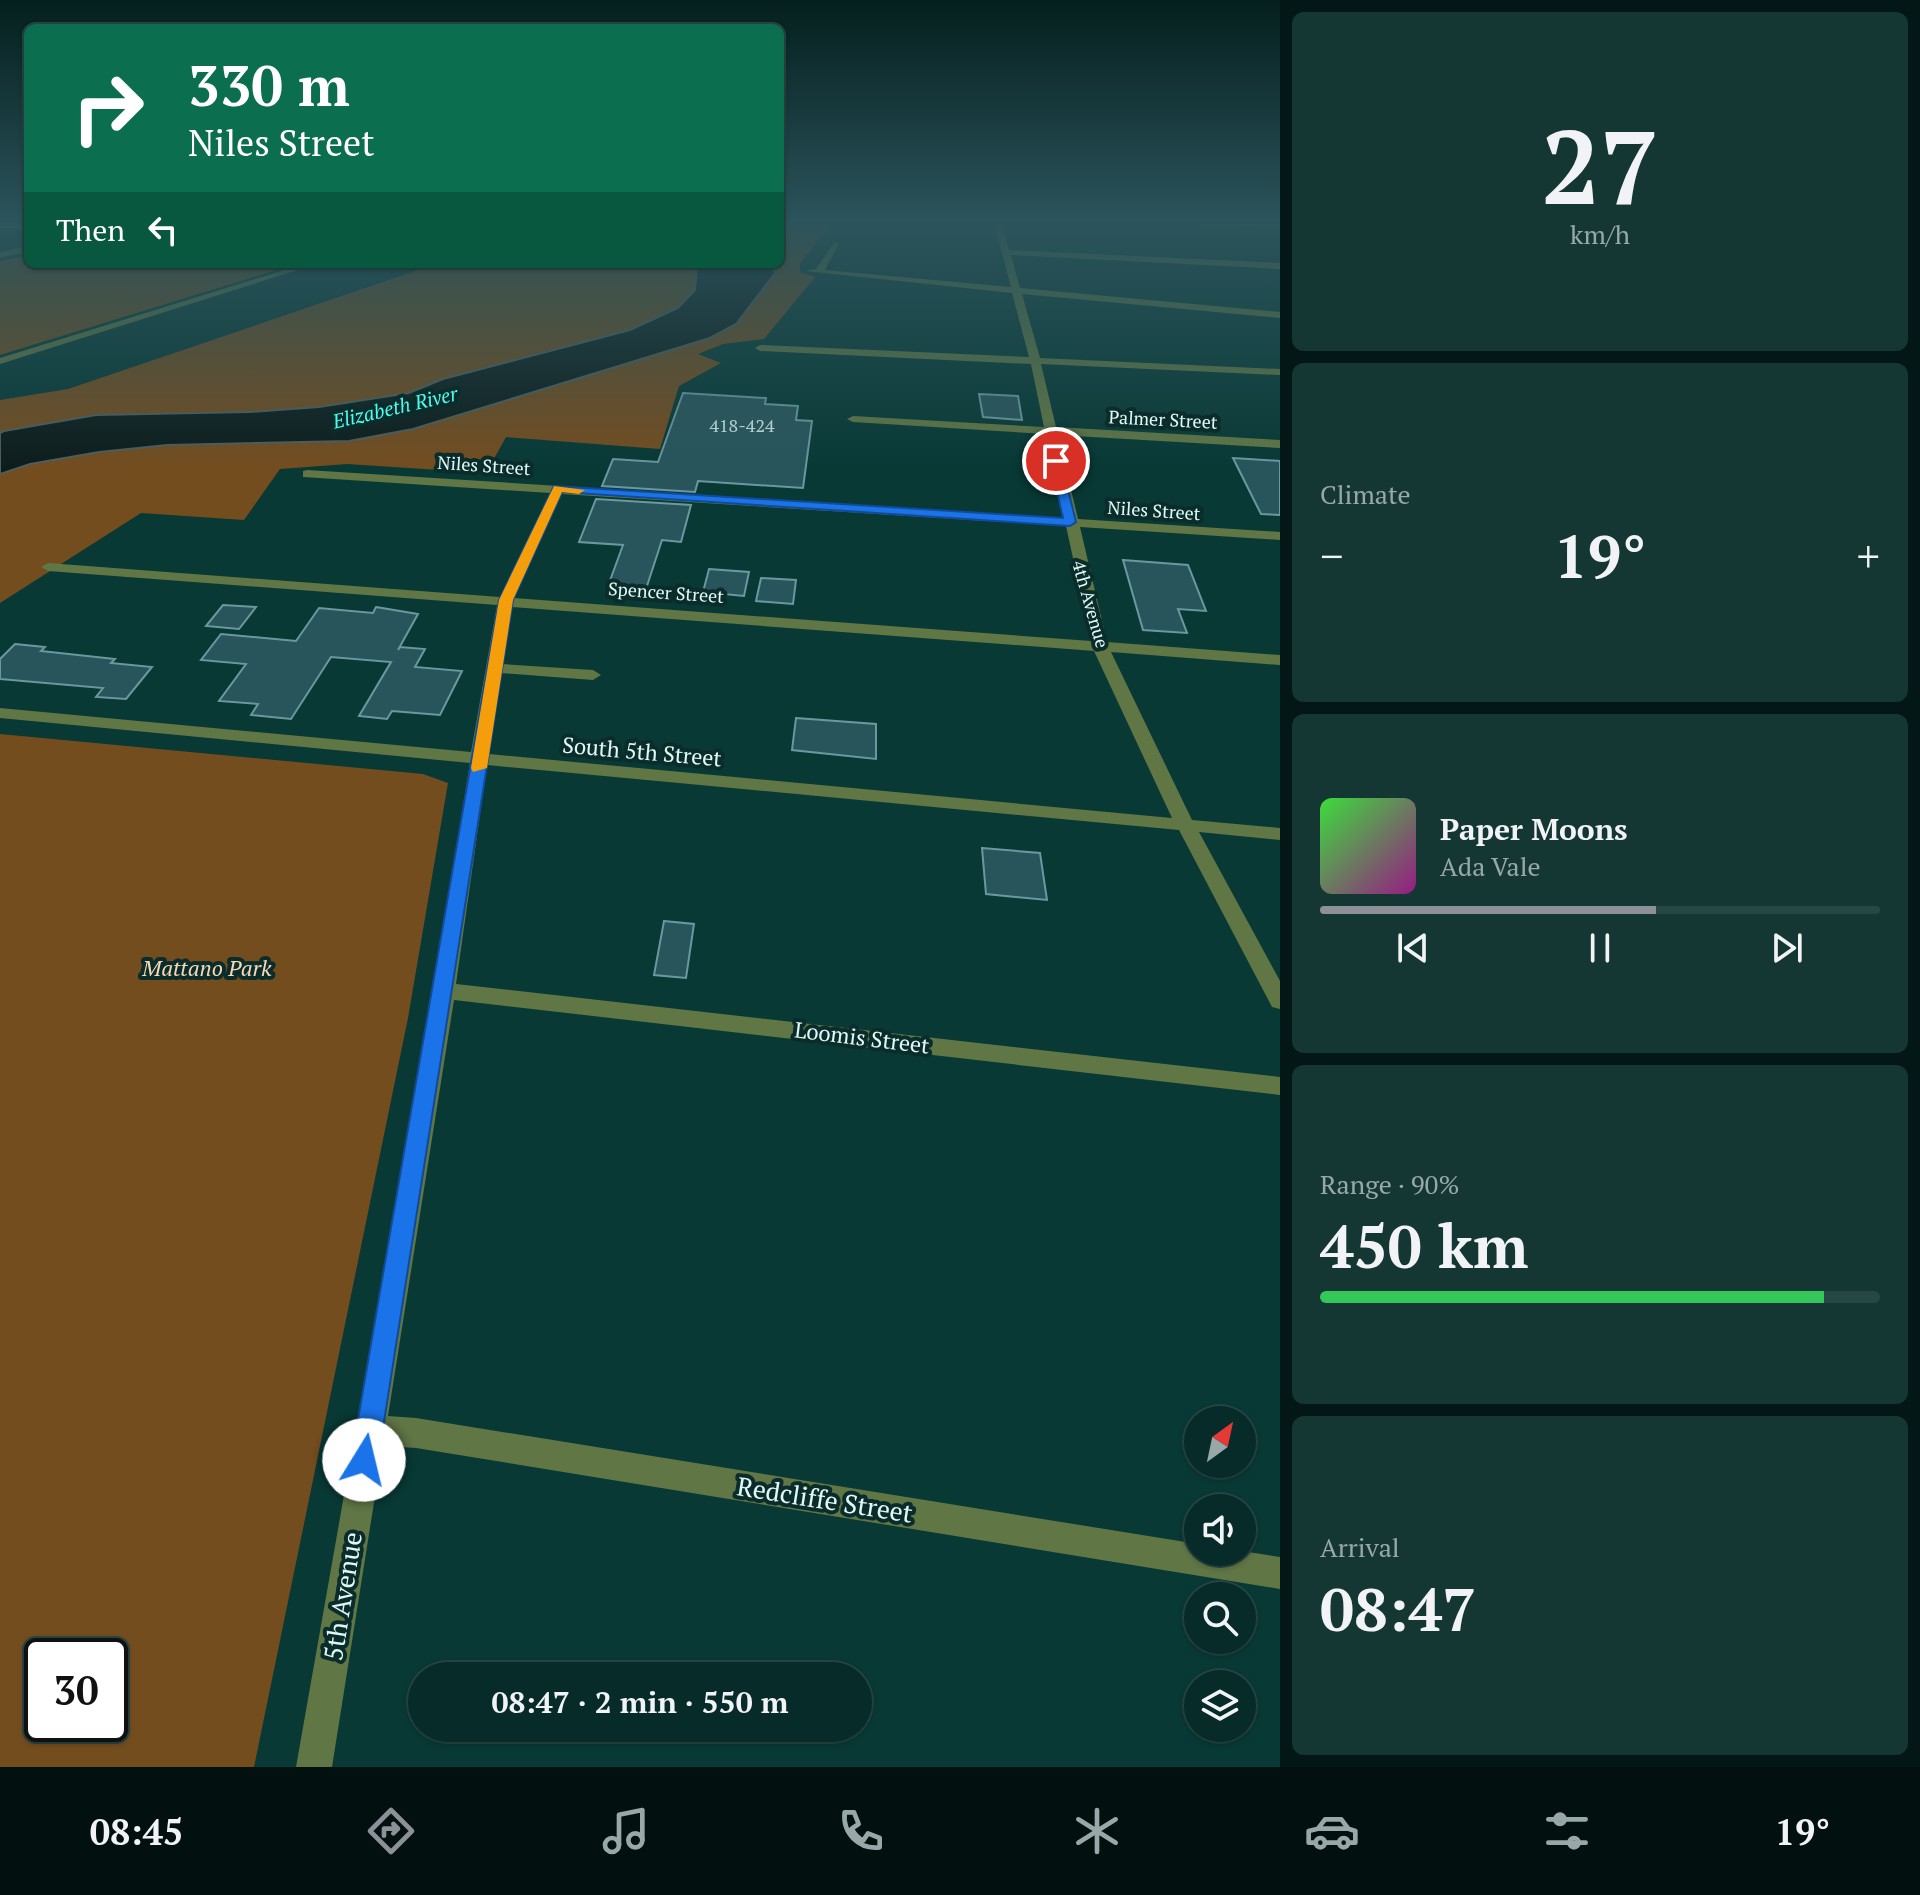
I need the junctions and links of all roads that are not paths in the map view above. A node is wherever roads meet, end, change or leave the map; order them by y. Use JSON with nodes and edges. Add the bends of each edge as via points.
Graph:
{"nodes":[{"id":1,"x":179,"y":305,"type":"edge"},
{"id":2,"x":1021,"y":305,"type":"edge"},
{"id":3,"x":1183,"y":305,"type":"edge"},
{"id":4,"x":1280,"y":315,"type":"edge"},
{"id":5,"x":760,"y":348,"type":"dead end"},
{"id":6,"x":1035,"y":359,"type":"junction"},
{"id":7,"x":0,"y":361,"type":"edge"},
{"id":8,"x":1280,"y":372,"type":"edge"},
{"id":9,"x":853,"y":419,"type":"dead end"},
{"id":10,"x":1049,"y":430,"type":"junction"},
{"id":11,"x":1280,"y":444,"type":"edge"},
{"id":12,"x":307,"y":474,"type":"dead end"},
{"id":13,"x":558,"y":489,"type":"junction"},
{"id":14,"x":1070,"y":522,"type":"junction"},
{"id":15,"x":1280,"y":536,"type":"edge"},
{"id":16,"x":48,"y":567,"type":"dead end"},
{"id":17,"x":506,"y":600,"type":"junction"},
{"id":18,"x":1100,"y":646,"type":"junction"},
{"id":19,"x":1280,"y":660,"type":"edge"},
{"id":20,"x":493,"y":668,"type":"junction"},
{"id":21,"x":593,"y":675,"type":"dead end"},
{"id":22,"x":0,"y":713,"type":"edge"},
{"id":23,"x":480,"y":760,"type":"junction"},
{"id":24,"x":1186,"y":826,"type":"junction"},
{"id":25,"x":1280,"y":834,"type":"edge"},
{"id":26,"x":444,"y":991,"type":"junction"},
{"id":27,"x":1280,"y":1001,"type":"edge"},
{"id":28,"x":1280,"y":1086,"type":"edge"},
{"id":29,"x":369,"y":1430,"type":"junction"},
{"id":30,"x":1280,"y":1573,"type":"edge"},
{"id":31,"x":314,"y":1767,"type":"edge"}],
"edges":[{"from":1,"to":7,"type":"street"},
{"from":2,"to":6,"type":"street","name":"4th Avenue"},
{"from":3,"to":4,"type":"street"},
{"from":5,"to":6,"type":"street"},
{"from":6,"to":8,"type":"street"},
{"from":6,"to":10,"type":"street","name":"4th Avenue"},
{"from":9,"to":10,"type":"street","name":"Palmer Street"},
{"from":10,"to":11,"type":"street","name":"Palmer Street"},
{"from":10,"to":14,"type":"street","name":"4th Avenue"},
{"from":12,"to":13,"type":"street","name":"Niles Street"},
{"from":13,"to":14,"type":"street","name":"Niles Street"},
{"from":13,"to":17,"type":"street","name":"5th Avenue"},
{"from":14,"to":15,"type":"street","name":"Niles Street"},
{"from":14,"to":18,"type":"street","name":"4th Avenue"},
{"from":16,"to":17,"type":"street","name":"Spencer Street"},
{"from":17,"to":18,"type":"street","name":"Spencer Street"},
{"from":17,"to":20,"type":"street","name":"5th Avenue"},
{"from":18,"to":19,"type":"street","name":"Spencer Street"},
{"from":18,"to":24,"type":"street","name":"4th Avenue"},
{"from":20,"to":21,"type":"street"},
{"from":20,"to":23,"type":"street","name":"5th Avenue"},
{"from":22,"to":23,"type":"street","name":"South 5th Street"},
{"from":23,"to":24,"type":"street","name":"South 5th Street"},
{"from":23,"to":26,"type":"street","name":"5th Avenue"},
{"from":24,"to":25,"type":"street","name":"South 5th Street"},
{"from":24,"to":27,"type":"street","name":"4th Avenue"},
{"from":26,"to":28,"type":"street","name":"Loomis Street"},
{"from":26,"to":29,"type":"street","name":"5th Avenue"},
{"from":29,"to":30,"type":"street","name":"Redcliffe Street","via":[[416,1433]]},
{"from":29,"to":31,"type":"street","name":"5th Avenue"}]}
